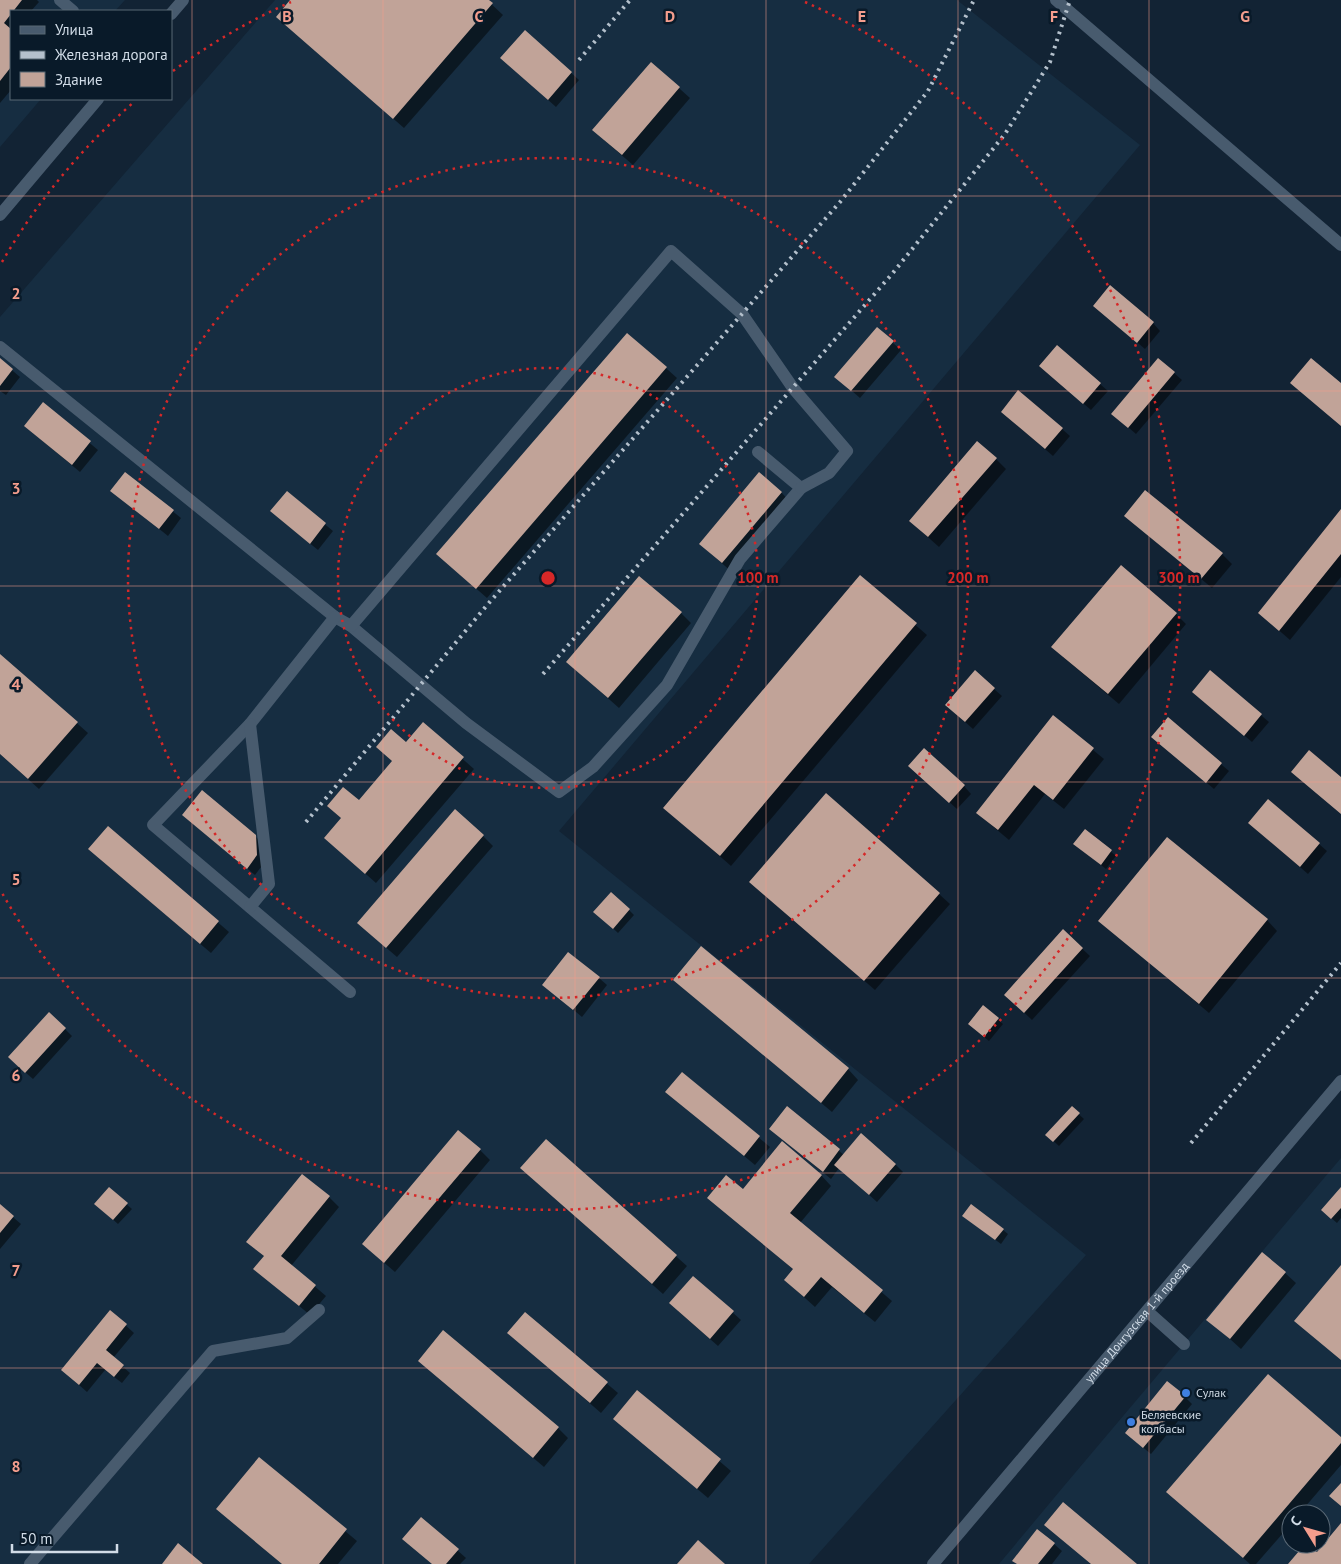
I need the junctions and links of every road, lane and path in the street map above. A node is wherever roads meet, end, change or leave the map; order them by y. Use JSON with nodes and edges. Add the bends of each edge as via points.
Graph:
{"nodes":[{"id":1,"x":60,"y":0,"type":"edge"},
{"id":2,"x":183,"y":0,"type":"edge"},
{"id":3,"x":1056,"y":0,"type":"edge"},
{"id":4,"x":72,"y":10,"type":"edge"},
{"id":5,"x":172,"y":13,"type":"edge"},
{"id":6,"x":97,"y":100,"type":"edge"},
{"id":7,"x":0,"y":215,"type":"edge"},
{"id":8,"x":1341,"y":245,"type":"edge"},
{"id":9,"x":0,"y":347,"type":"edge"},
{"id":10,"x":758,"y":452,"type":"dead end"},
{"id":11,"x":801,"y":488,"type":"junction"},
{"id":12,"x":335,"y":617,"type":"junction"},
{"id":13,"x":351,"y":626,"type":"junction"},
{"id":14,"x":250,"y":724,"type":"junction"},
{"id":15,"x":250,"y":907,"type":"junction"},
{"id":16,"x":350,"y":992,"type":"dead end"},
{"id":17,"x":1341,"y":1081,"type":"edge"},
{"id":18,"x":319,"y":1310,"type":"dead end"},
{"id":19,"x":1148,"y":1311,"type":"junction"},
{"id":20,"x":1184,"y":1344,"type":"dead end"},
{"id":21,"x":30,"y":1564,"type":"edge"},
{"id":22,"x":933,"y":1564,"type":"edge"}],
"edges":[{"from":1,"to":4,"type":"street"},
{"from":2,"to":5,"type":"street"},
{"from":3,"to":8,"type":"street"},
{"from":6,"to":7,"type":"street"},
{"from":9,"to":12,"type":"street"},
{"from":10,"to":11,"type":"street"},
{"from":11,"to":13,"type":"street","via":[[740,559],[667,685],[593,767],[560,792],[466,723]]},
{"from":11,"to":13,"type":"street","via":[[829,473],[847,451],[793,388],[742,314],[671,251]]},
{"from":12,"to":13,"type":"street"},
{"from":12,"to":14,"type":"street"},
{"from":14,"to":15,"type":"street","via":[[269,884]]},
{"from":14,"to":15,"type":"street","via":[[153,824]]},
{"from":15,"to":16,"type":"street"},
{"from":17,"to":19,"type":"street","name":"улица Донгузская 1-й проезд"},
{"from":18,"to":21,"type":"street","via":[[287,1338],[213,1351]]},
{"from":19,"to":20,"type":"street"},
{"from":19,"to":22,"type":"street","name":"улица Донгузская 1-й проезд"}]}
